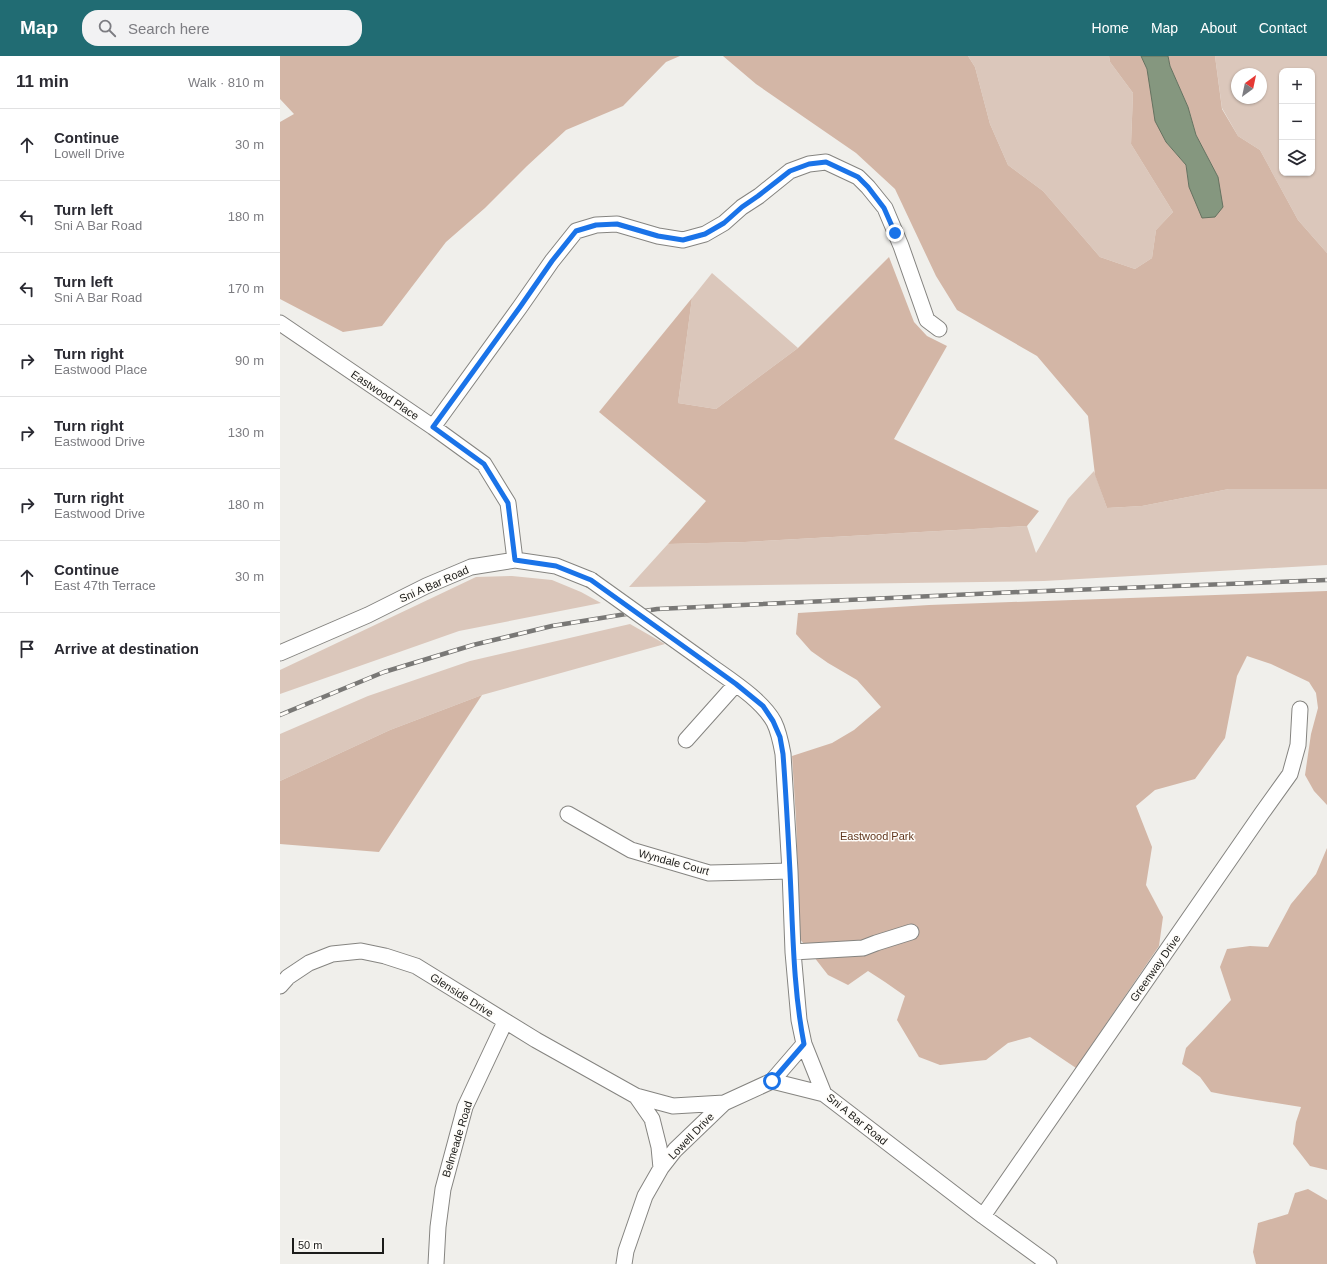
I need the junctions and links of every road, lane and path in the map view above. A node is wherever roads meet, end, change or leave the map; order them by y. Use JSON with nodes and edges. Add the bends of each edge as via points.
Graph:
{"nodes":[{"id":1,"x":280,"y":322,"type":"edge"},
{"id":2,"x":939,"y":329,"type":"dead end"},
{"id":3,"x":433,"y":427,"type":"junction"},
{"id":4,"x":515,"y":560,"type":"junction"},
{"id":5,"x":280,"y":653,"type":"edge"},
{"id":6,"x":736,"y":684,"type":"junction"},
{"id":7,"x":1300,"y":709,"type":"dead end"},
{"id":8,"x":686,"y":740,"type":"dead end"},
{"id":9,"x":568,"y":814,"type":"dead end"},
{"id":10,"x":790,"y":871,"type":"junction"},
{"id":11,"x":911,"y":932,"type":"dead end"},
{"id":12,"x":793,"y":952,"type":"junction"},
{"id":13,"x":280,"y":986,"type":"edge"},
{"id":14,"x":505,"y":1022,"type":"junction"},
{"id":15,"x":804,"y":1044,"type":"junction"},
{"id":16,"x":772,"y":1081,"type":"junction"},
{"id":17,"x":824,"y":1094,"type":"junction"},
{"id":18,"x":636,"y":1096,"type":"junction"},
{"id":19,"x":724,"y":1103,"type":"junction"},
{"id":20,"x":661,"y":1168,"type":"junction"},
{"id":21,"x":983,"y":1216,"type":"junction"},
{"id":22,"x":436,"y":1264,"type":"edge"},
{"id":23,"x":624,"y":1264,"type":"edge"},
{"id":24,"x":1049,"y":1264,"type":"edge"}],
"edges":[{"from":1,"to":3,"type":"street","name":"Eastwood Place"},
{"from":2,"to":3,"type":"street","via":[[927,320],[901,246],[884,208],[868,187],[858,177],[826,162],[809,164],[790,171],[724,223],[705,234],[683,240],[658,236],[617,224],[596,225],[576,231]]},
{"from":3,"to":4,"type":"street","name":"Eastwood Place","via":[[484,464],[508,503]]},
{"from":4,"to":5,"type":"street","name":"Sni A Bar Road","via":[[471,567]]},
{"from":4,"to":6,"type":"street","name":"Sni A Bar Road","bridge":true,"via":[[556,566],[591,580]]},
{"from":6,"to":8,"type":"street"},
{"from":6,"to":10,"type":"street","name":"Sni A Bar Road","via":[[763,706],[780,737]]},
{"from":7,"to":21,"type":"street","name":"Greenway Drive","via":[[1298,745],[1290,774]]},
{"from":9,"to":10,"type":"street","name":"Wyndale Court","via":[[631,850],[709,873]]},
{"from":10,"to":12,"type":"street","name":"Sni A Bar Road"},
{"from":11,"to":12,"type":"street","via":[[863,948]]},
{"from":12,"to":15,"type":"street","name":"Sni A Bar Road","via":[[799,1020]]},
{"from":13,"to":14,"type":"street","name":"Glenside Drive","via":[[309,962],[332,954],[361,951],[416,966]]},
{"from":14,"to":18,"type":"street","name":"Glenside Drive"},
{"from":14,"to":22,"type":"street","name":"Belmeade Road","via":[[463,1114],[443,1189]]},
{"from":15,"to":16,"type":"street","name":"Lowell Drive"},
{"from":15,"to":17,"type":"street","name":"Sni A Bar Road"},
{"from":16,"to":17,"type":"street"},
{"from":16,"to":19,"type":"street","name":"Lowell Drive"},
{"from":17,"to":21,"type":"street","name":"Sni A Bar Road"},
{"from":18,"to":19,"type":"street","name":"Glenside Drive","via":[[673,1106]]},
{"from":18,"to":20,"type":"street","name":"Glenside Drive","via":[[652,1119]]},
{"from":19,"to":20,"type":"street","name":"Lowell Drive","via":[[674,1150]]},
{"from":20,"to":23,"type":"street","name":"Lowell Drive","via":[[645,1196]]},
{"from":21,"to":24,"type":"street","name":"Sni A Bar Road"}]}
